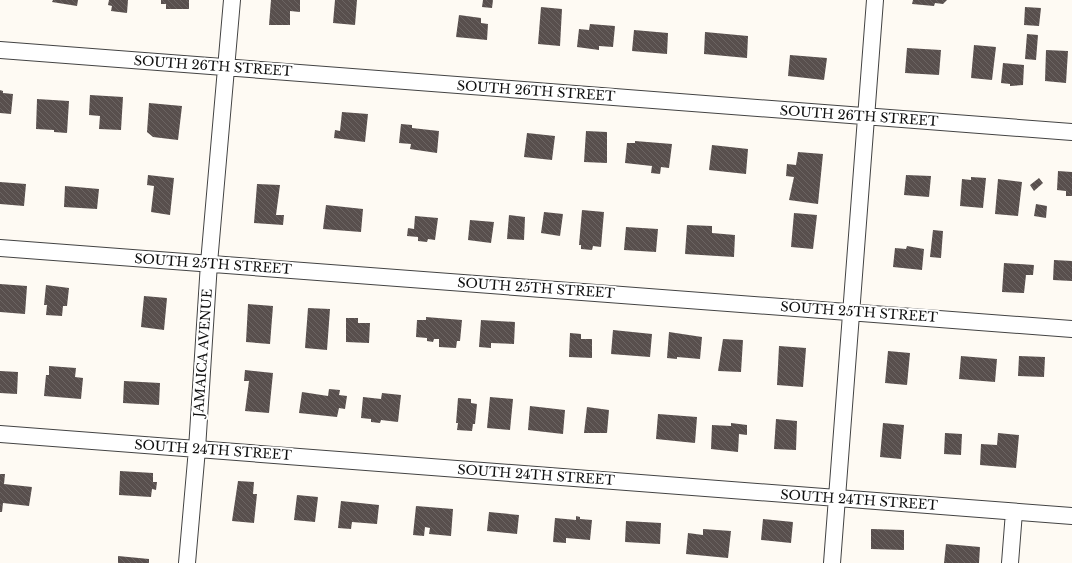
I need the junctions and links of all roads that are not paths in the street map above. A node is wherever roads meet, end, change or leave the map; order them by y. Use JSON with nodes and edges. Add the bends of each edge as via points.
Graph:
{"nodes":[{"id":1,"x":232,"y":0,"type":"edge"},
{"id":2,"x":875,"y":0,"type":"edge"},
{"id":3,"x":0,"y":50,"type":"edge"},
{"id":4,"x":227,"y":68,"type":"junction"},
{"id":5,"x":866,"y":116,"type":"junction"},
{"id":6,"x":1072,"y":132,"type":"edge"},
{"id":7,"x":0,"y":248,"type":"edge"},
{"id":8,"x":209,"y":263,"type":"junction"},
{"id":9,"x":852,"y":312,"type":"junction"},
{"id":10,"x":1072,"y":329,"type":"edge"},
{"id":11,"x":0,"y":434,"type":"edge"},
{"id":12,"x":197,"y":449,"type":"junction"},
{"id":13,"x":838,"y":498,"type":"junction"},
{"id":14,"x":1014,"y":512,"type":"junction"},
{"id":15,"x":1072,"y":516,"type":"edge"},
{"id":16,"x":187,"y":563,"type":"edge"},
{"id":17,"x":832,"y":563,"type":"edge"},
{"id":18,"x":1010,"y":563,"type":"edge"}],
"edges":[{"from":1,"to":4,"type":"street","name":"JAMAICA AVENUE"},
{"from":2,"to":5,"type":"street"},
{"from":3,"to":4,"type":"street","name":"SOUTH 26TH STREET"},
{"from":4,"to":5,"type":"street","name":"SOUTH 26TH STREET"},
{"from":4,"to":8,"type":"street","name":"JAMAICA AVENUE"},
{"from":5,"to":6,"type":"street","name":"SOUTH 26TH STREET"},
{"from":5,"to":9,"type":"street"},
{"from":7,"to":8,"type":"street","name":"SOUTH 25TH STREET"},
{"from":8,"to":9,"type":"street","name":"SOUTH 25TH STREET"},
{"from":8,"to":12,"type":"street","name":"JAMAICA AVENUE"},
{"from":9,"to":10,"type":"street","name":"SOUTH 25TH STREET"},
{"from":9,"to":13,"type":"street"},
{"from":11,"to":12,"type":"street","name":"SOUTH 24TH STREET"},
{"from":12,"to":13,"type":"street","name":"SOUTH 24TH STREET"},
{"from":12,"to":16,"type":"street","name":"JAMAICA AVENUE"},
{"from":13,"to":14,"type":"street","name":"SOUTH 24TH STREET"},
{"from":13,"to":17,"type":"street"},
{"from":14,"to":15,"type":"street","name":"SOUTH 24TH STREET"},
{"from":14,"to":18,"type":"street"}]}
